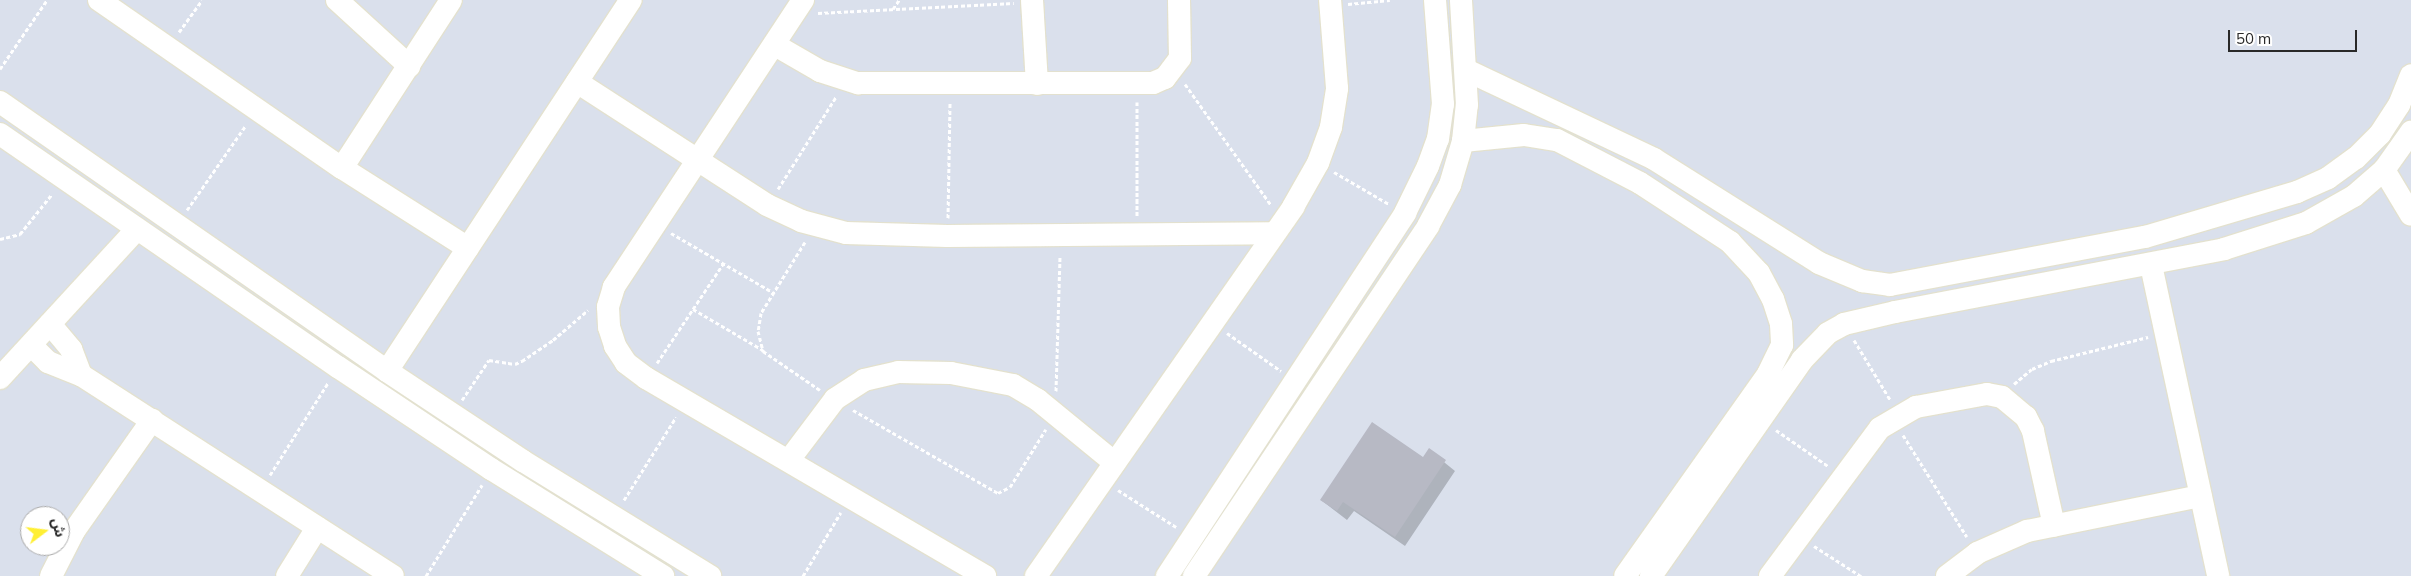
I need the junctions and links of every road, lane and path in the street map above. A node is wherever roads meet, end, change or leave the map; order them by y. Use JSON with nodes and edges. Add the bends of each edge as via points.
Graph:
{"nodes":[{"id":1,"x":47,"y":0,"type":"edge"},
{"id":2,"x":99,"y":0,"type":"edge"},
{"id":3,"x":202,"y":0,"type":"edge"},
{"id":4,"x":337,"y":0,"type":"edge"},
{"id":5,"x":451,"y":0,"type":"edge"},
{"id":6,"x":631,"y":0,"type":"edge"},
{"id":7,"x":899,"y":0,"type":"edge"},
{"id":8,"x":1179,"y":0,"type":"edge"},
{"id":9,"x":1390,"y":0,"type":"edge"},
{"id":10,"x":1435,"y":0,"type":"edge"},
{"id":11,"x":1461,"y":0,"type":"edge"},
{"id":12,"x":1032,"y":1,"type":"edge"},
{"id":13,"x":1330,"y":3,"type":"edge"},
{"id":14,"x":799,"y":7,"type":"edge"},
{"id":15,"x":893,"y":9,"type":"junction"},
{"id":16,"x":775,"y":45,"type":"junction"},
{"id":17,"x":168,"y":48,"type":"junction"},
{"id":18,"x":409,"y":66,"type":"junction"},
{"id":19,"x":0,"y":69,"type":"edge"},
{"id":20,"x":1174,"y":69,"type":"junction"},
{"id":21,"x":1466,"y":70,"type":"junction"},
{"id":22,"x":2411,"y":75,"type":"edge"},
{"id":23,"x":845,"y":81,"type":"junction"},
{"id":24,"x":577,"y":82,"type":"junction"},
{"id":25,"x":950,"y":84,"type":"junction"},
{"id":26,"x":1037,"y":84,"type":"junction"},
{"id":27,"x":1137,"y":84,"type":"junction"},
{"id":28,"x":0,"y":102,"type":"edge"},
{"id":29,"x":257,"y":109,"type":"junction"},
{"id":30,"x":2411,"y":132,"type":"edge"},
{"id":31,"x":0,"y":134,"type":"edge"},
{"id":32,"x":1463,"y":141,"type":"junction"},
{"id":33,"x":697,"y":162,"type":"junction"},
{"id":34,"x":1318,"y":163,"type":"junction"},
{"id":35,"x":342,"y":168,"type":"junction"},
{"id":36,"x":2384,"y":170,"type":"junction"},
{"id":37,"x":63,"y":179,"type":"junction"},
{"id":38,"x":767,"y":205,"type":"junction"},
{"id":39,"x":187,"y":210,"type":"dead end"},
{"id":40,"x":1405,"y":213,"type":"junction"},
{"id":41,"x":2411,"y":215,"type":"edge"},
{"id":42,"x":1745,"y":216,"type":"junction"},
{"id":43,"x":656,"y":224,"type":"junction"},
{"id":44,"x":815,"y":226,"type":"junction"},
{"id":45,"x":1278,"y":227,"type":"junction"},
{"id":46,"x":136,"y":230,"type":"junction"},
{"id":47,"x":1137,"y":234,"type":"junction"},
{"id":48,"x":947,"y":236,"type":"junction"},
{"id":49,"x":0,"y":239,"type":"edge"},
{"id":50,"x":1730,"y":242,"type":"junction"},
{"id":51,"x":468,"y":248,"type":"junction"},
{"id":52,"x":723,"y":264,"type":"junction"},
{"id":53,"x":2150,"y":265,"type":"junction"},
{"id":54,"x":1890,"y":285,"type":"junction"},
{"id":55,"x":614,"y":287,"type":"junction"},
{"id":56,"x":265,"y":289,"type":"junction"},
{"id":57,"x":774,"y":293,"type":"junction"},
{"id":58,"x":693,"y":308,"type":"junction"},
{"id":59,"x":252,"y":309,"type":"junction"},
{"id":60,"x":1895,"y":312,"type":"junction"},
{"id":61,"x":1212,"y":322,"type":"junction"},
{"id":62,"x":50,"y":324,"type":"junction"},
{"id":63,"x":1844,"y":324,"type":"junction"},
{"id":64,"x":2165,"y":333,"type":"junction"},
{"id":65,"x":30,"y":345,"type":"junction"},
{"id":66,"x":764,"y":351,"type":"junction"},
{"id":67,"x":1786,"y":364,"type":"junction"},
{"id":68,"x":338,"y":367,"type":"junction"},
{"id":69,"x":387,"y":371,"type":"junction"},
{"id":70,"x":81,"y":374,"type":"junction"},
{"id":71,"x":0,"y":378,"type":"edge"},
{"id":72,"x":646,"y":378,"type":"junction"},
{"id":73,"x":1295,"y":381,"type":"junction"},
{"id":74,"x":2002,"y":397,"type":"junction"},
{"id":75,"x":835,"y":399,"type":"junction"},
{"id":76,"x":685,"y":401,"type":"junction"},
{"id":77,"x":453,"y":415,"type":"junction"},
{"id":78,"x":1896,"y":417,"type":"junction"},
{"id":79,"x":1760,"y":419,"type":"junction"},
{"id":80,"x":152,"y":420,"type":"junction"},
{"id":81,"x":789,"y":460,"type":"junction"},
{"id":82,"x":491,"y":469,"type":"junction"},
{"id":83,"x":1109,"y":471,"type":"junction"},
{"id":84,"x":1843,"y":476,"type":"junction"},
{"id":85,"x":260,"y":492,"type":"junction"},
{"id":86,"x":2201,"y":496,"type":"junction"},
{"id":87,"x":851,"y":497,"type":"junction"},
{"id":88,"x":613,"y":518,"type":"junction"},
{"id":89,"x":2054,"y":526,"type":"junction"},
{"id":90,"x":317,"y":528,"type":"junction"},
{"id":91,"x":1799,"y":536,"type":"junction"},
{"id":92,"x":1193,"y":538,"type":"junction"},
{"id":93,"x":666,"y":550,"type":"junction"},
{"id":94,"x":1977,"y":553,"type":"junction"},
{"id":95,"x":658,"y":573,"type":"edge"},
{"id":96,"x":51,"y":576,"type":"edge"},
{"id":97,"x":287,"y":576,"type":"edge"},
{"id":98,"x":393,"y":576,"type":"edge"},
{"id":99,"x":426,"y":576,"type":"edge"},
{"id":100,"x":710,"y":576,"type":"edge"},
{"id":101,"x":802,"y":576,"type":"edge"},
{"id":102,"x":985,"y":576,"type":"edge"},
{"id":103,"x":1036,"y":576,"type":"edge"},
{"id":104,"x":1167,"y":576,"type":"edge"},
{"id":105,"x":1194,"y":576,"type":"edge"},
{"id":106,"x":1625,"y":576,"type":"edge"},
{"id":107,"x":1650,"y":576,"type":"edge"},
{"id":108,"x":1770,"y":576,"type":"edge"},
{"id":109,"x":1861,"y":576,"type":"edge"},
{"id":110,"x":1947,"y":576,"type":"edge"},
{"id":111,"x":2218,"y":576,"type":"edge"}],
"edges":[{"from":1,"to":19,"type":"path"},
{"from":2,"to":17,"type":"street"},
{"from":3,"to":17,"type":"path"},
{"from":4,"to":18,"type":"street"},
{"from":5,"to":18,"type":"street"},
{"from":6,"to":24,"type":"street"},
{"from":7,"to":15,"type":"path"},
{"from":8,"to":20,"type":"street","via":[[1181,45]]},
{"from":9,"to":13,"type":"path"},
{"from":10,"to":40,"type":"street","via":[[1443,104],[1438,139]]},
{"from":11,"to":21,"type":"street"},
{"from":12,"to":15,"type":"path"},
{"from":12,"to":26,"type":"street"},
{"from":13,"to":34,"type":"street","via":[[1337,88],[1331,127]]},
{"from":14,"to":15,"type":"path"},
{"from":14,"to":16,"type":"street"},
{"from":16,"to":23,"type":"street"},
{"from":16,"to":33,"type":"street"},
{"from":17,"to":29,"type":"street"},
{"from":18,"to":35,"type":"street"},
{"from":20,"to":27,"type":"street","via":[[1165,78]]},
{"from":20,"to":45,"type":"path"},
{"from":21,"to":32,"type":"street","via":[[1467,106]]},
{"from":21,"to":42,"type":"street","via":[[1654,158]]},
{"from":22,"to":54,"type":"street","via":[[2399,105],[2380,134],[2356,158],[2328,178],[2297,192],[2145,237]]},
{"from":23,"to":25,"type":"street"},
{"from":23,"to":38,"type":"path"},
{"from":24,"to":33,"type":"street"},
{"from":24,"to":51,"type":"street"},
{"from":25,"to":26,"type":"street"},
{"from":25,"to":48,"type":"path"},
{"from":26,"to":27,"type":"street"},
{"from":27,"to":47,"type":"path"},
{"from":28,"to":56,"type":"street"},
{"from":29,"to":35,"type":"street"},
{"from":29,"to":39,"type":"path"},
{"from":30,"to":36,"type":"street"},
{"from":31,"to":37,"type":"street"},
{"from":32,"to":50,"type":"street","via":[[1524,135],[1557,140],[1640,183]]},
{"from":32,"to":105,"type":"street","via":[[1450,185],[1428,226]]},
{"from":33,"to":38,"type":"street"},
{"from":33,"to":43,"type":"street"},
{"from":34,"to":40,"type":"path"},
{"from":34,"to":45,"type":"street"},
{"from":35,"to":51,"type":"street"},
{"from":36,"to":41,"type":"street"},
{"from":36,"to":53,"type":"street","via":[[2354,196],[2306,223],[2224,249]]},
{"from":37,"to":46,"type":"street"},
{"from":37,"to":49,"type":"path","via":[[23,230],[16,236]]},
{"from":38,"to":44,"type":"street"},
{"from":40,"to":73,"type":"street"},
{"from":42,"to":50,"type":"street"},
{"from":42,"to":54,"type":"street","via":[[1819,263],[1862,281]]},
{"from":43,"to":52,"type":"path"},
{"from":43,"to":55,"type":"street"},
{"from":44,"to":48,"type":"street","via":[[870,235]]},
{"from":44,"to":57,"type":"path"},
{"from":45,"to":47,"type":"street"},
{"from":45,"to":61,"type":"street"},
{"from":46,"to":59,"type":"street"},
{"from":46,"to":62,"type":"street"},
{"from":47,"to":48,"type":"street"},
{"from":50,"to":67,"type":"street","via":[[1759,273],[1773,299],[1781,324]]},
{"from":51,"to":69,"type":"street"},
{"from":52,"to":57,"type":"path"},
{"from":52,"to":58,"type":"path"},
{"from":53,"to":60,"type":"street"},
{"from":53,"to":64,"type":"street"},
{"from":54,"to":60,"type":"street"},
{"from":55,"to":72,"type":"street","via":[[608,307],[609,327],[615,346],[626,363]]},
{"from":55,"to":77,"type":"path","via":[[553,340],[522,361],[514,364],[489,360]]},
{"from":56,"to":59,"type":"street"},
{"from":56,"to":69,"type":"street"},
{"from":57,"to":66,"type":"path","via":[[758,322]]},
{"from":58,"to":66,"type":"path"},
{"from":58,"to":72,"type":"path"},
{"from":59,"to":68,"type":"street"},
{"from":60,"to":63,"type":"street"},
{"from":61,"to":73,"type":"path"},
{"from":61,"to":83,"type":"street"},
{"from":62,"to":65,"type":"street"},
{"from":62,"to":70,"type":"street","via":[[71,349]]},
{"from":63,"to":67,"type":"street"},
{"from":63,"to":78,"type":"path"},
{"from":64,"to":74,"type":"path","via":[[2051,361],[2032,369]]},
{"from":64,"to":86,"type":"street"},
{"from":65,"to":70,"type":"street","via":[[58,368]]},
{"from":65,"to":71,"type":"street"},
{"from":66,"to":75,"type":"path"},
{"from":67,"to":79,"type":"street"},
{"from":67,"to":106,"type":"street"},
{"from":68,"to":82,"type":"street"},
{"from":68,"to":85,"type":"path"},
{"from":69,"to":77,"type":"street"},
{"from":70,"to":80,"type":"street"},
{"from":72,"to":76,"type":"street"},
{"from":73,"to":92,"type":"street"},
{"from":74,"to":78,"type":"street","via":[[1986,394],[1916,407]]},
{"from":74,"to":89,"type":"street","via":[[2026,417],[2033,432]]},
{"from":75,"to":81,"type":"street"},
{"from":75,"to":83,"type":"street","via":[[864,380],[898,372],[952,373],[1013,385],[1038,400]]},
{"from":76,"to":81,"type":"street"},
{"from":76,"to":88,"type":"path"},
{"from":77,"to":88,"type":"street"},
{"from":78,"to":84,"type":"street","via":[[1869,440]]},
{"from":78,"to":94,"type":"path"},
{"from":79,"to":84,"type":"path"},
{"from":79,"to":107,"type":"street"},
{"from":80,"to":85,"type":"street"},
{"from":80,"to":96,"type":"street","via":[[74,531]]},
{"from":81,"to":87,"type":"street"},
{"from":82,"to":95,"type":"street"},
{"from":82,"to":99,"type":"path"},
{"from":83,"to":92,"type":"path"},
{"from":83,"to":103,"type":"street"},
{"from":84,"to":91,"type":"street"},
{"from":85,"to":90,"type":"street"},
{"from":86,"to":89,"type":"street"},
{"from":86,"to":111,"type":"street"},
{"from":87,"to":101,"type":"path"},
{"from":87,"to":102,"type":"street"},
{"from":88,"to":93,"type":"street"},
{"from":89,"to":94,"type":"street","via":[[2018,534]]},
{"from":90,"to":97,"type":"street"},
{"from":90,"to":98,"type":"street"},
{"from":91,"to":108,"type":"street"},
{"from":91,"to":109,"type":"path"},
{"from":92,"to":104,"type":"street"},
{"from":93,"to":95,"type":"street"},
{"from":93,"to":100,"type":"street"},
{"from":94,"to":110,"type":"street"}]}
